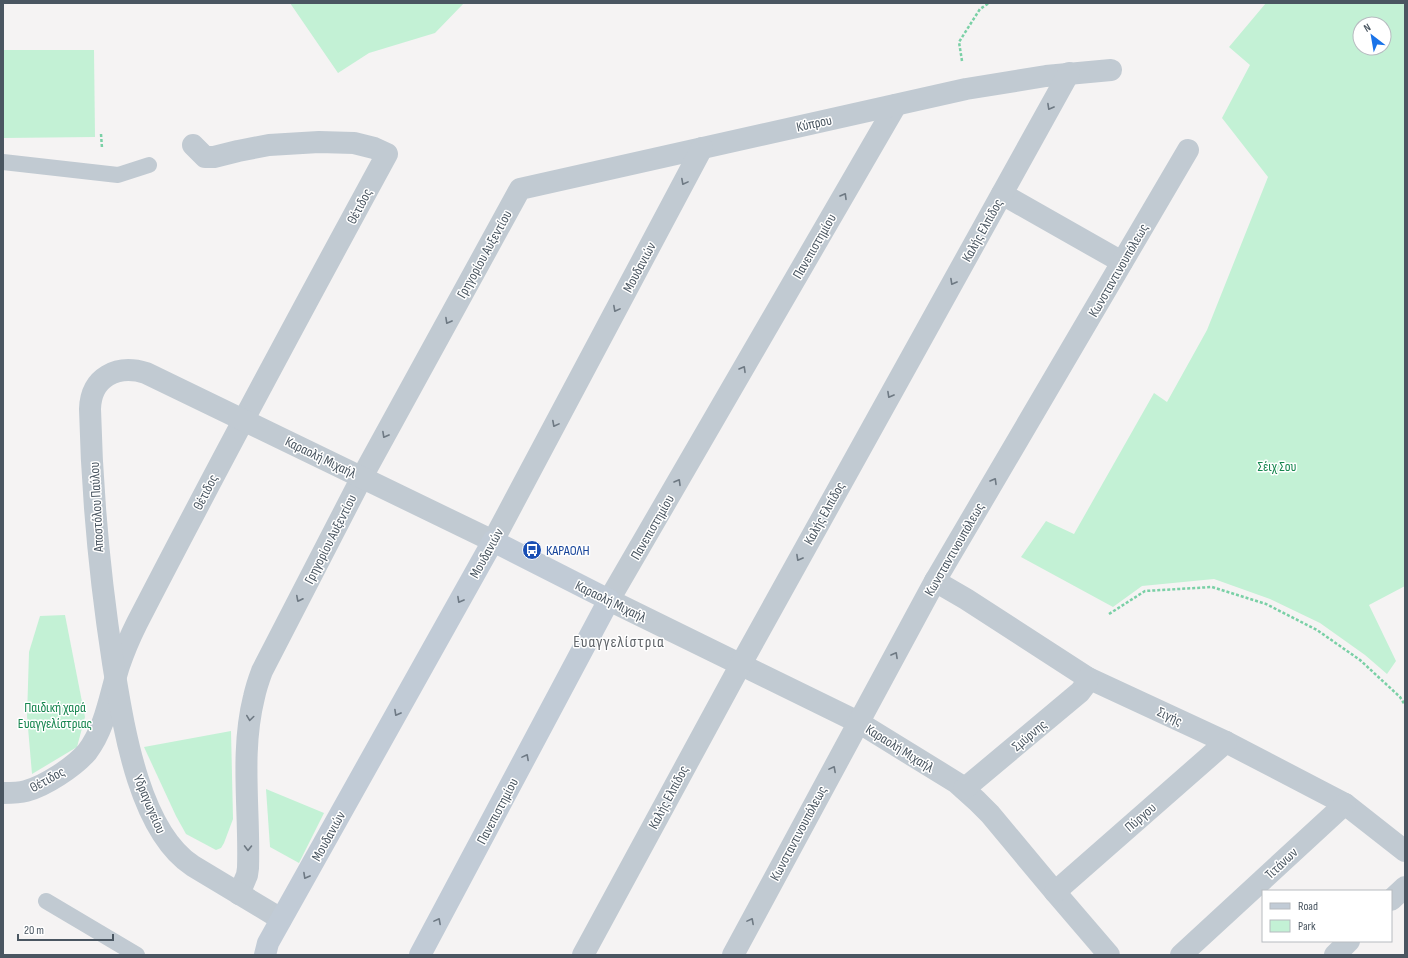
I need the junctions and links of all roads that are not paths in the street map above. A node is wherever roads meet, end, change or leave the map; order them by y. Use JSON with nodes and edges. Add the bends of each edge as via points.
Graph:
{"nodes":[{"id":1,"x":1111,"y":70,"type":"dead end"},
{"id":2,"x":1069,"y":73,"type":"junction"},
{"id":3,"x":896,"y":105,"type":"junction"},
{"id":4,"x":193,"y":146,"type":"dead end"},
{"id":5,"x":702,"y":148,"type":"junction"},
{"id":6,"x":1188,"y":150,"type":"dead end"},
{"id":7,"x":3,"y":162,"type":"edge"},
{"id":8,"x":149,"y":165,"type":"dead end"},
{"id":9,"x":520,"y":188,"type":"joint"},
{"id":10,"x":1002,"y":194,"type":"junction"},
{"id":11,"x":1122,"y":262,"type":"junction"},
{"id":12,"x":139,"y":371,"type":"joint"},
{"id":13,"x":243,"y":420,"type":"junction"},
{"id":14,"x":362,"y":477,"type":"junction"},
{"id":15,"x":493,"y":541,"type":"junction"},
{"id":16,"x":935,"y":581,"type":"junction"},
{"id":17,"x":609,"y":600,"type":"junction"},
{"id":18,"x":741,"y":664,"type":"junction"},
{"id":19,"x":116,"y":677,"type":"junction"},
{"id":20,"x":1088,"y":678,"type":"junction"},
{"id":21,"x":858,"y":722,"type":"junction"},
{"id":22,"x":1226,"y":742,"type":"junction"},
{"id":23,"x":964,"y":789,"type":"junction"},
{"id":24,"x":3,"y":793,"type":"edge"},
{"id":25,"x":1345,"y":804,"type":"junction"},
{"id":26,"x":1405,"y":851,"type":"edge"},
{"id":27,"x":1405,"y":887,"type":"edge"},
{"id":28,"x":1055,"y":892,"type":"junction"},
{"id":29,"x":239,"y":894,"type":"junction"},
{"id":30,"x":1392,"y":899,"type":"edge"},
{"id":31,"x":46,"y":900,"type":"dead end"},
{"id":32,"x":281,"y":919,"type":"junction"},
{"id":33,"x":1348,"y":942,"type":"edge"},
{"id":34,"x":137,"y":955,"type":"edge"},
{"id":35,"x":265,"y":955,"type":"edge"},
{"id":36,"x":420,"y":955,"type":"edge"},
{"id":37,"x":583,"y":955,"type":"edge"},
{"id":38,"x":733,"y":955,"type":"edge"},
{"id":39,"x":1110,"y":955,"type":"edge"},
{"id":40,"x":1182,"y":955,"type":"edge"},
{"id":41,"x":1335,"y":955,"type":"edge"}],
"edges":[{"from":1,"to":2,"type":"street","name":"Κύπρου"},
{"from":2,"to":3,"type":"street","name":"Κύπρου","via":[[966,89]]},
{"from":2,"to":10,"type":"street","name":"Καλής Ελπίδος","one_way":true},
{"from":3,"to":5,"type":"street","name":"Κύπρου"},
{"from":17,"to":3,"type":"street","name":"Πανεπιστημίου","one_way":true},
{"from":4,"to":13,"type":"street","name":"Θέτιδος","via":[[205,157],[269,145],[319,142],[354,143],[387,154]]},
{"from":5,"to":9,"type":"street","name":"Κύπρου"},
{"from":5,"to":15,"type":"street","name":"Μουδανιών","one_way":true},
{"from":6,"to":11,"type":"street","name":"Κωνσταντινουπόλεως"},
{"from":7,"to":8,"type":"lane","via":[[118,175]]},
{"from":9,"to":14,"type":"street","name":"Γρηγορίου Αυξεντίου","one_way":true},
{"from":10,"to":11,"type":"street"},
{"from":10,"to":18,"type":"street","name":"Καλής Ελπίδος","one_way":true},
{"from":16,"to":11,"type":"street","name":"Κωνσταντινουπόλεως","one_way":true},
{"from":12,"to":13,"type":"street","name":"Καραολή Μιχαήλ"},
{"from":12,"to":19,"type":"street","name":"Αποστόλου Παύλου","via":[[123,370],[105,377],[97,387],[90,405],[100,569]]},
{"from":13,"to":14,"type":"street","name":"Καραολή Μιχαήλ"},
{"from":13,"to":19,"type":"street","name":"Θέτιδος","via":[[133,631]]},
{"from":14,"to":15,"type":"street","name":"Καραολή Μιχαήλ"},
{"from":14,"to":29,"type":"street","name":"Γρηγορίου Αυξεντίου","one_way":true,"via":[[262,671],[254,697],[247,755],[248,868]]},
{"from":15,"to":17,"type":"street","name":"Καραολή Μιχαήλ"},
{"from":15,"to":32,"type":"street","name":"Μουδανιών","one_way":true},
{"from":16,"to":20,"type":"street","name":"Σιγής"},
{"from":21,"to":16,"type":"street","name":"Κωνσταντινουπόλεως","one_way":true},
{"from":17,"to":18,"type":"street","name":"Καραολή Μιχαήλ"},
{"from":36,"to":17,"type":"street","name":"Πανεπιστημίου","one_way":true},
{"from":18,"to":21,"type":"street","name":"Καραολή Μιχαήλ"},
{"from":18,"to":37,"type":"street","name":"Καλής Ελπίδος"},
{"from":19,"to":24,"type":"street","name":"Θέτιδος","via":[[102,725],[86,752],[66,770],[39,787],[24,792]]},
{"from":19,"to":29,"type":"street","name":"Υδραγωγείου","via":[[130,753],[160,830],[170,846],[185,861]]},
{"from":20,"to":22,"type":"street","name":"Σιγής"},
{"from":20,"to":23,"type":"street","name":"Σμύρνης","via":[[1080,692]]},
{"from":21,"to":23,"type":"street","name":"Καραολή Μιχαήλ"},
{"from":38,"to":21,"type":"street","name":"Κωνσταντινουπόλεως","one_way":true},
{"from":22,"to":25,"type":"street","name":"Σιγής"},
{"from":22,"to":28,"type":"street","name":"Πύργου"},
{"from":23,"to":28,"type":"street","name":"Καραολή Μιχαήλ","via":[[990,814]]},
{"from":25,"to":26,"type":"street","name":"Σιγής"},
{"from":25,"to":40,"type":"street","name":"Τιτάνων"},
{"from":27,"to":30,"type":"street"},
{"from":28,"to":39,"type":"street","name":"Καραολή Μιχαήλ"},
{"from":29,"to":32,"type":"street","name":"Υδραγωγείου"},
{"from":31,"to":34,"type":"lane"},
{"from":32,"to":35,"type":"street","name":"Μουδανιών","via":[[268,942]]},
{"from":33,"to":41,"type":"street"}]}
